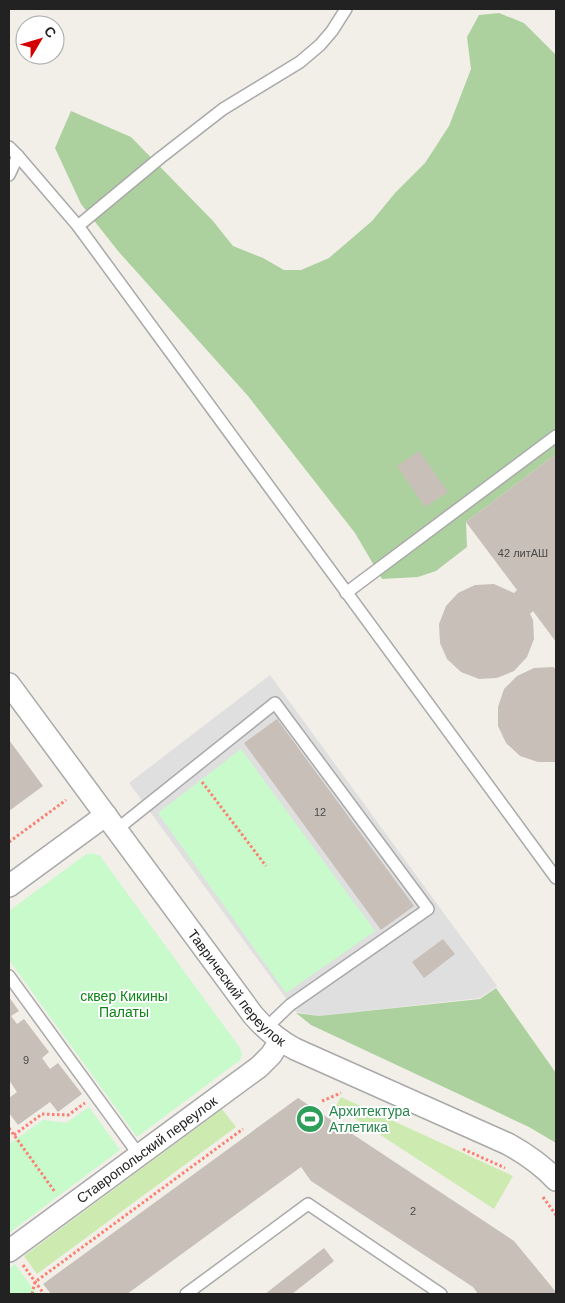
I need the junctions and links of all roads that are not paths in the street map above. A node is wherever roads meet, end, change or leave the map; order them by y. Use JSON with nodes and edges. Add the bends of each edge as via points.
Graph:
{"nodes":[{"id":1,"x":346,"y":9,"type":"edge"},
{"id":2,"x":9,"y":147,"type":"edge"},
{"id":3,"x":18,"y":156,"type":"junction"},
{"id":4,"x":9,"y":175,"type":"edge"},
{"id":5,"x":78,"y":226,"type":"junction"},
{"id":6,"x":556,"y":436,"type":"edge"},
{"id":7,"x":346,"y":593,"type":"junction"},
{"id":8,"x":9,"y":684,"type":"edge"},
{"id":9,"x":111,"y":822,"type":"junction"},
{"id":10,"x":556,"y":878,"type":"edge"},
{"id":11,"x":9,"y":886,"type":"edge"},
{"id":12,"x":9,"y":976,"type":"edge"},
{"id":13,"x":272,"y":1035,"type":"junction"},
{"id":14,"x":139,"y":1155,"type":"junction"},
{"id":15,"x":550,"y":1188,"type":"edge"},
{"id":16,"x":10,"y":1250,"type":"edge"},
{"id":17,"x":186,"y":1294,"type":"edge"},
{"id":18,"x":441,"y":1294,"type":"edge"}],
"edges":[{"from":1,"to":5,"type":"lane","via":[[320,45],[300,62],[223,109]]},
{"from":2,"to":3,"type":"lane"},
{"from":3,"to":4,"type":"lane"},
{"from":3,"to":5,"type":"lane"},
{"from":5,"to":7,"type":"lane"},
{"from":6,"to":7,"type":"lane"},
{"from":7,"to":10,"type":"lane"},
{"from":8,"to":9,"type":"street","name":"Таврический переулок"},
{"from":9,"to":11,"type":"street"},
{"from":9,"to":13,"type":"street","name":"Таврический переулок","via":[[253,1015]]},
{"from":9,"to":13,"type":"lane","via":[[193,769],[275,703],[428,909],[290,1005]]},
{"from":12,"to":14,"type":"lane"},
{"from":13,"to":14,"type":"street","name":"Ставропольский переулок","via":[[271,1055],[259,1067]]},
{"from":13,"to":15,"type":"street","name":"Таврический переулок","via":[[508,1144],[531,1157]]},
{"from":14,"to":16,"type":"street","name":"Ставропольский переулок"},
{"from":17,"to":18,"type":"lane","via":[[308,1204]]}]}
